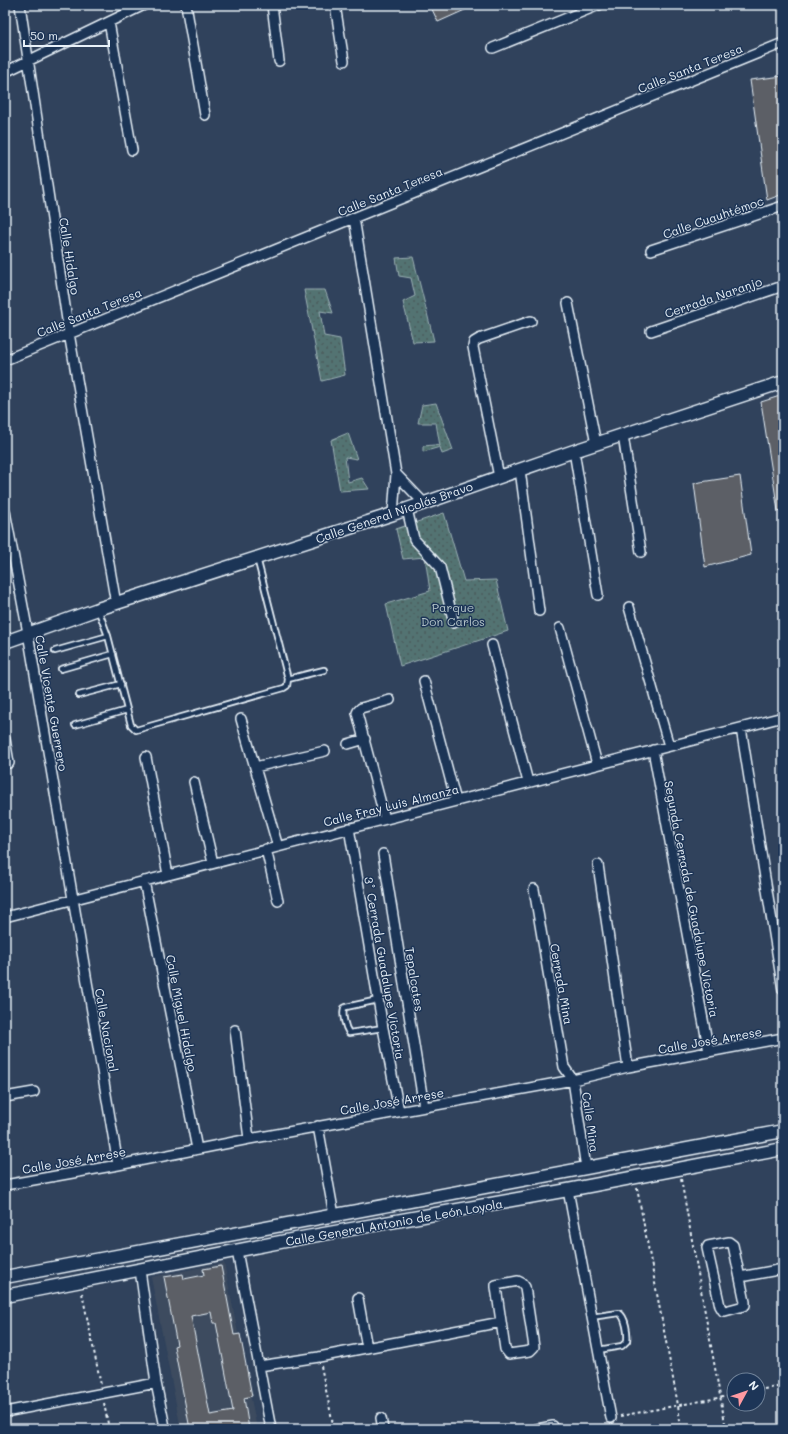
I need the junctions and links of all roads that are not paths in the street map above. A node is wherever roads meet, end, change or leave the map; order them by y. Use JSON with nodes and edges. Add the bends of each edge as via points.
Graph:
{"nodes":[{"id":1,"x":20,"y":5,"type":"edge"},
{"id":2,"x":144,"y":5,"type":"edge"},
{"id":3,"x":186,"y":5,"type":"edge"},
{"id":4,"x":272,"y":5,"type":"edge"},
{"id":5,"x":335,"y":5,"type":"edge"},
{"id":6,"x":599,"y":5,"type":"edge"},
{"id":7,"x":109,"y":22,"type":"junction"},
{"id":8,"x":783,"y":43,"type":"edge"},
{"id":9,"x":493,"y":48,"type":"dead end"},
{"id":10,"x":28,"y":61,"type":"junction"},
{"id":11,"x":279,"y":61,"type":"dead end"},
{"id":12,"x":344,"y":61,"type":"dead end"},
{"id":13,"x":5,"y":72,"type":"edge"},
{"id":14,"x":205,"y":115,"type":"dead end"},
{"id":15,"x":132,"y":150,"type":"dead end"},
{"id":16,"x":783,"y":206,"type":"edge"},
{"id":17,"x":354,"y":218,"type":"junction"},
{"id":18,"x":651,"y":250,"type":"dead end"},
{"id":19,"x":783,"y":286,"type":"edge"},
{"id":20,"x":568,"y":303,"type":"dead end"},
{"id":21,"x":531,"y":321,"type":"dead end"},
{"id":22,"x":651,"y":331,"type":"dead end"},
{"id":23,"x":69,"y":333,"type":"junction"},
{"id":24,"x":5,"y":360,"type":"edge"},
{"id":25,"x":783,"y":382,"type":"edge"},
{"id":26,"x":623,"y":436,"type":"junction"},
{"id":27,"x":596,"y":444,"type":"junction"},
{"id":28,"x":574,"y":451,"type":"junction"},
{"id":29,"x":520,"y":470,"type":"junction"},
{"id":30,"x":396,"y":474,"type":"junction"},
{"id":31,"x":499,"y":477,"type":"junction"},
{"id":32,"x":424,"y":503,"type":"junction"},
{"id":33,"x":407,"y":509,"type":"junction"},
{"id":34,"x":5,"y":511,"type":"edge"},
{"id":35,"x":393,"y":514,"type":"junction"},
{"id":36,"x":641,"y":552,"type":"dead end"},
{"id":37,"x":257,"y":558,"type":"junction"},
{"id":38,"x":598,"y":595,"type":"dead end"},
{"id":39,"x":116,"y":604,"type":"junction"},
{"id":40,"x":629,"y":608,"type":"dead end"},
{"id":41,"x":98,"y":609,"type":"junction"},
{"id":42,"x":540,"y":611,"type":"dead end"},
{"id":43,"x":454,"y":623,"type":"dead end"},
{"id":44,"x":560,"y":628,"type":"dead end"},
{"id":45,"x":28,"y":633,"type":"junction"},
{"id":46,"x":108,"y":636,"type":"junction"},
{"id":47,"x":5,"y":642,"type":"edge"},
{"id":48,"x":492,"y":645,"type":"dead end"},
{"id":49,"x":55,"y":651,"type":"dead end"},
{"id":50,"x":112,"y":654,"type":"junction"},
{"id":51,"x":61,"y":669,"type":"dead end"},
{"id":52,"x":324,"y":670,"type":"dead end"},
{"id":53,"x":288,"y":680,"type":"junction"},
{"id":54,"x":424,"y":681,"type":"dead end"},
{"id":55,"x":121,"y":684,"type":"junction"},
{"id":56,"x":79,"y":695,"type":"dead end"},
{"id":57,"x":390,"y":700,"type":"dead end"},
{"id":58,"x":127,"y":710,"type":"junction"},
{"id":59,"x":783,"y":717,"type":"edge"},
{"id":60,"x":241,"y":719,"type":"dead end"},
{"id":61,"x":75,"y":725,"type":"dead end"},
{"id":62,"x":741,"y":728,"type":"junction"},
{"id":63,"x":5,"y":739,"type":"edge"},
{"id":64,"x":365,"y":739,"type":"junction"},
{"id":65,"x":348,"y":744,"type":"dead end"},
{"id":66,"x":669,"y":746,"type":"junction"},
{"id":67,"x":652,"y":750,"type":"junction"},
{"id":68,"x":325,"y":751,"type":"dead end"},
{"id":69,"x":146,"y":757,"type":"dead end"},
{"id":70,"x":9,"y":762,"type":"dead end"},
{"id":71,"x":597,"y":764,"type":"junction"},
{"id":72,"x":255,"y":767,"type":"junction"},
{"id":73,"x":194,"y":782,"type":"dead end"},
{"id":74,"x":528,"y":782,"type":"junction"},
{"id":75,"x":456,"y":801,"type":"junction"},
{"id":76,"x":385,"y":819,"type":"junction"},
{"id":77,"x":349,"y":828,"type":"junction"},
{"id":78,"x":278,"y":847,"type":"junction"},
{"id":79,"x":266,"y":850,"type":"junction"},
{"id":80,"x":383,"y":854,"type":"dead end"},
{"id":81,"x":213,"y":863,"type":"junction"},
{"id":82,"x":598,"y":865,"type":"dead end"},
{"id":83,"x":168,"y":875,"type":"junction"},
{"id":84,"x":144,"y":881,"type":"junction"},
{"id":85,"x":534,"y":889,"type":"dead end"},
{"id":86,"x":73,"y":899,"type":"junction"},
{"id":87,"x":278,"y":901,"type":"dead end"},
{"id":88,"x":5,"y":917,"type":"edge"},
{"id":89,"x":783,"y":990,"type":"edge"},
{"id":90,"x":378,"y":1000,"type":"junction"},
{"id":91,"x":383,"y":1028,"type":"junction"},
{"id":92,"x":235,"y":1030,"type":"dead end"},
{"id":93,"x":783,"y":1038,"type":"edge"},
{"id":94,"x":709,"y":1052,"type":"junction"},
{"id":95,"x":628,"y":1067,"type":"junction"},
{"id":96,"x":573,"y":1080,"type":"junction"},
{"id":97,"x":34,"y":1092,"type":"dead end"},
{"id":98,"x":5,"y":1097,"type":"edge"},
{"id":99,"x":424,"y":1107,"type":"junction"},
{"id":100,"x":399,"y":1111,"type":"junction"},
{"id":101,"x":318,"y":1126,"type":"junction"},
{"id":102,"x":783,"y":1131,"type":"edge"},
{"id":103,"x":249,"y":1139,"type":"junction"},
{"id":104,"x":783,"y":1149,"type":"edge"},
{"id":105,"x":197,"y":1150,"type":"junction"},
{"id":106,"x":118,"y":1165,"type":"junction"},
{"id":107,"x":586,"y":1168,"type":"junction"},
{"id":108,"x":5,"y":1185,"type":"edge"},
{"id":109,"x":568,"y":1190,"type":"junction"},
{"id":110,"x":334,"y":1215,"type":"junction"},
{"id":111,"x":237,"y":1251,"type":"junction"},
{"id":112,"x":783,"y":1269,"type":"edge"},
{"id":113,"x":140,"y":1270,"type":"junction"},
{"id":114,"x":5,"y":1277,"type":"edge"},
{"id":115,"x":740,"y":1277,"type":"junction"},
{"id":116,"x":5,"y":1296,"type":"edge"},
{"id":117,"x":358,"y":1298,"type":"dead end"},
{"id":118,"x":592,"y":1317,"type":"junction"},
{"id":119,"x":501,"y":1322,"type":"junction"},
{"id":120,"x":367,"y":1348,"type":"junction"},
{"id":121,"x":598,"y":1350,"type":"junction"},
{"id":122,"x":258,"y":1366,"type":"junction"},
{"id":123,"x":156,"y":1383,"type":"junction"},
{"id":124,"x":5,"y":1412,"type":"edge"},
{"id":125,"x":381,"y":1418,"type":"dead end"},
{"id":126,"x":611,"y":1418,"type":"road end"},
{"id":127,"x":553,"y":1426,"type":"dead end"},
{"id":128,"x":165,"y":1427,"type":"dead end"},
{"id":129,"x":271,"y":1429,"type":"edge"},
{"id":130,"x":383,"y":1429,"type":"edge"},
{"id":131,"x":537,"y":1429,"type":"edge"}],
"edges":[{"from":1,"to":10,"type":"street","name":"Calle Hidalgo"},
{"from":2,"to":7,"type":"street"},
{"from":3,"to":14,"type":"street"},
{"from":4,"to":11,"type":"street"},
{"from":5,"to":12,"type":"street"},
{"from":6,"to":9,"type":"street"},
{"from":7,"to":10,"type":"street"},
{"from":7,"to":15,"type":"street"},
{"from":8,"to":17,"type":"street","name":"Calle Santa Teresa"},
{"from":10,"to":13,"type":"street"},
{"from":10,"to":23,"type":"street","name":"Calle Hidalgo"},
{"from":16,"to":18,"type":"street","name":"Calle Cuauhtémoc"},
{"from":17,"to":23,"type":"street","name":"Calle Santa Teresa"},
{"from":17,"to":30,"type":"street"},
{"from":19,"to":22,"type":"street","name":"Cerrada Naranjo"},
{"from":20,"to":27,"type":"street"},
{"from":21,"to":31,"type":"street","via":[[474,342]]},
{"from":23,"to":24,"type":"street","name":"Calle Santa Teresa"},
{"from":23,"to":39,"type":"street","name":"Calle Hidalgo"},
{"from":25,"to":26,"type":"street","name":"Calle General Nicolás Bravo"},
{"from":26,"to":27,"type":"street","name":"Calle General Nicolás Bravo"},
{"from":26,"to":36,"type":"street"},
{"from":27,"to":28,"type":"street","name":"Calle General Nicolás Bravo"},
{"from":28,"to":29,"type":"street","name":"Calle General Nicolás Bravo"},
{"from":28,"to":38,"type":"street"},
{"from":29,"to":31,"type":"street","name":"Calle General Nicolás Bravo"},
{"from":29,"to":42,"type":"street"},
{"from":30,"to":32,"type":"street"},
{"from":30,"to":35,"type":"street"},
{"from":31,"to":32,"type":"street","name":"Calle General Nicolás Bravo"},
{"from":32,"to":33,"type":"street","name":"Calle General Nicolás Bravo"},
{"from":33,"to":35,"type":"street","name":"Calle General Nicolás Bravo"},
{"from":33,"to":43,"type":"street","via":[[414,539],[440,567]]},
{"from":34,"to":45,"type":"street","name":"Calle Vicente Guerrero"},
{"from":35,"to":37,"type":"street","name":"Calle General Nicolás Bravo"},
{"from":37,"to":39,"type":"street","name":"Calle General Nicolás Bravo"},
{"from":37,"to":53,"type":"lane"},
{"from":39,"to":41,"type":"street","name":"Calle General Nicolás Bravo"},
{"from":40,"to":66,"type":"street"},
{"from":41,"to":45,"type":"street","name":"Calle General Nicolás Bravo"},
{"from":41,"to":46,"type":"lane"},
{"from":44,"to":71,"type":"street"},
{"from":45,"to":47,"type":"street","name":"Calle General Nicolás Bravo"},
{"from":45,"to":86,"type":"street","name":"Calle Vicente Guerrero"},
{"from":46,"to":49,"type":"lane"},
{"from":46,"to":50,"type":"lane"},
{"from":48,"to":74,"type":"street"},
{"from":50,"to":51,"type":"lane"},
{"from":50,"to":55,"type":"lane"},
{"from":52,"to":53,"type":"lane"},
{"from":53,"to":58,"type":"lane","via":[[284,688],[136,730]]},
{"from":54,"to":75,"type":"street"},
{"from":55,"to":56,"type":"lane"},
{"from":55,"to":58,"type":"lane"},
{"from":57,"to":64,"type":"street","via":[[358,711]]},
{"from":58,"to":61,"type":"lane"},
{"from":59,"to":62,"type":"street","name":"Calle Fray Luis Almanza"},
{"from":60,"to":72,"type":"street"},
{"from":62,"to":66,"type":"street","name":"Calle Fray Luis Almanza"},
{"from":62,"to":89,"type":"street"},
{"from":63,"to":70,"type":"street"},
{"from":64,"to":65,"type":"street"},
{"from":64,"to":76,"type":"street"},
{"from":66,"to":67,"type":"street","name":"Calle Fray Luis Almanza"},
{"from":67,"to":71,"type":"street","name":"Calle Fray Luis Almanza"},
{"from":67,"to":94,"type":"street","name":"Segunda Cerrada de Guadalupe Victoria"},
{"from":68,"to":72,"type":"street"},
{"from":69,"to":83,"type":"street"},
{"from":71,"to":74,"type":"street","name":"Calle Fray Luis Almanza"},
{"from":72,"to":78,"type":"street"},
{"from":73,"to":81,"type":"street"},
{"from":74,"to":75,"type":"street","name":"Calle Fray Luis Almanza"},
{"from":75,"to":76,"type":"street","name":"Calle Fray Luis Almanza"},
{"from":76,"to":77,"type":"street","name":"Calle Fray Luis Almanza"},
{"from":77,"to":78,"type":"street","name":"Calle Fray Luis Almanza"},
{"from":77,"to":90,"type":"street","name":"3˚ Cerrada Guadalupe Victoria"},
{"from":78,"to":79,"type":"street","name":"Calle Fray Luis Almanza"},
{"from":79,"to":81,"type":"street","name":"Calle Fray Luis Almanza"},
{"from":79,"to":87,"type":"street"},
{"from":80,"to":99,"type":"street","name":"Tepalcates"},
{"from":81,"to":83,"type":"street","name":"Calle Fray Luis Almanza"},
{"from":82,"to":95,"type":"street"},
{"from":83,"to":84,"type":"street","name":"Calle Fray Luis Almanza"},
{"from":84,"to":86,"type":"street","name":"Calle Fray Luis Almanza"},
{"from":84,"to":105,"type":"street","name":"Calle Miguel Hidalgo"},
{"from":85,"to":96,"type":"street","name":"Cerrada Mina","via":[[564,1067]]},
{"from":86,"to":88,"type":"street","name":"Calle Fray Luis Almanza"},
{"from":86,"to":106,"type":"street","name":"Calle Nacional"},
{"from":90,"to":91,"type":"street","name":"3˚ Cerrada Guadalupe Victoria"},
{"from":90,"to":91,"type":"lane","via":[[346,1007],[343,1012],[349,1033]]},
{"from":91,"to":100,"type":"street","name":"3˚ Cerrada Guadalupe Victoria"},
{"from":92,"to":103,"type":"street"},
{"from":93,"to":94,"type":"street","name":"Calle José Arrese"},
{"from":94,"to":95,"type":"street","name":"Calle José Arrese"},
{"from":95,"to":96,"type":"street","name":"Calle José Arrese"},
{"from":96,"to":99,"type":"street","name":"Calle José Arrese"},
{"from":96,"to":107,"type":"street","name":"Calle Mina"},
{"from":97,"to":98,"type":"street"},
{"from":99,"to":100,"type":"street","name":"Calle José Arrese"},
{"from":100,"to":101,"type":"street","name":"Calle José Arrese"},
{"from":101,"to":103,"type":"street","name":"Calle José Arrese"},
{"from":101,"to":110,"type":"street"},
{"from":102,"to":107,"type":"street","name":"Calle General Antonio de León Loyola"},
{"from":103,"to":105,"type":"street","name":"Calle José Arrese"},
{"from":104,"to":109,"type":"street","name":"Calle General Antonio de León Loyola"},
{"from":105,"to":106,"type":"street","name":"Calle José Arrese"},
{"from":106,"to":108,"type":"street","name":"Calle José Arrese"},
{"from":107,"to":110,"type":"street","name":"Calle General Antonio de León Loyola"},
{"from":109,"to":111,"type":"street","name":"Calle General Antonio de León Loyola"},
{"from":109,"to":118,"type":"street"},
{"from":110,"to":114,"type":"street","name":"Calle General Antonio de León Loyola"},
{"from":111,"to":113,"type":"street","name":"Calle General Antonio de León Loyola"},
{"from":111,"to":122,"type":"street"},
{"from":112,"to":115,"type":"street"},
{"from":113,"to":116,"type":"street","name":"Calle General Antonio de León Loyola"},
{"from":113,"to":123,"type":"street"},
{"from":115,"to":115,"type":"street","via":[[731,1242],[708,1246],[722,1311],[745,1305]]},
{"from":117,"to":120,"type":"street"},
{"from":118,"to":121,"type":"street"},
{"from":118,"to":121,"type":"lane","via":[[616,1312],[622,1315],[628,1338],[625,1344]]},
{"from":119,"to":119,"type":"street","via":[[496,1285],[522,1283],[525,1287],[533,1349],[508,1353],[505,1349]]},
{"from":119,"to":120,"type":"street"},
{"from":120,"to":122,"type":"street"},
{"from":121,"to":126,"type":"street"},
{"from":122,"to":129,"type":"street"},
{"from":123,"to":124,"type":"street"},
{"from":123,"to":128,"type":"street"},
{"from":125,"to":130,"type":"street"},
{"from":127,"to":131,"type":"street"}]}
